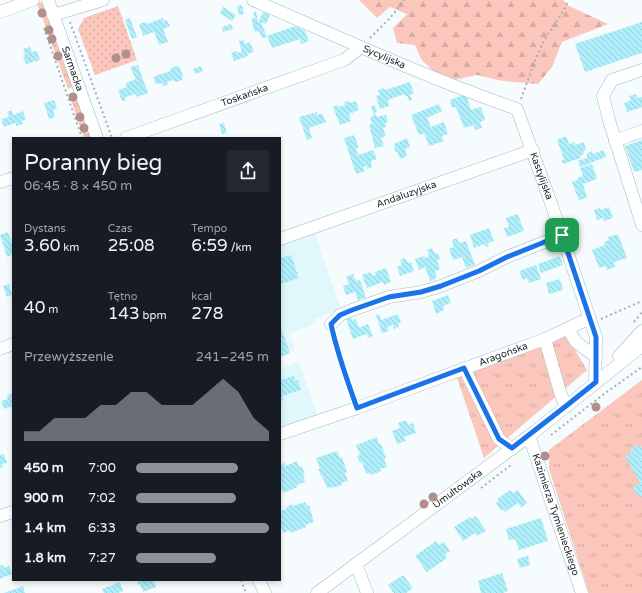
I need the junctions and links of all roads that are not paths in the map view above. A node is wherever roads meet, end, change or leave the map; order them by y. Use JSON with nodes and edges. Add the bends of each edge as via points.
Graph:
{"nodes":[{"id":1,"x":33,"y":0,"type":"edge"},
{"id":2,"x":48,"y":0,"type":"edge"},
{"id":3,"x":103,"y":0,"type":"edge"},
{"id":4,"x":253,"y":0,"type":"edge"},
{"id":5,"x":0,"y":12,"type":"edge"},
{"id":6,"x":53,"y":15,"type":"junction"},
{"id":7,"x":361,"y":47,"type":"junction"},
{"id":8,"x":642,"y":70,"type":"edge"},
{"id":9,"x":517,"y":109,"type":"joint"},
{"id":10,"x":642,"y":131,"type":"edge"},
{"id":11,"x":97,"y":137,"type":"edge"},
{"id":12,"x":129,"y":137,"type":"edge"},
{"id":13,"x":615,"y":141,"type":"junction"},
{"id":14,"x":533,"y":150,"type":"junction"},
{"id":15,"x":12,"y":178,"type":"edge"},
{"id":16,"x":0,"y":182,"type":"edge"},
{"id":17,"x":636,"y":189,"type":"edge"},
{"id":18,"x":642,"y":225,"type":"edge"},
{"id":19,"x":562,"y":235,"type":"junction"},
{"id":20,"x":281,"y":238,"type":"edge"},
{"id":21,"x":590,"y":321,"type":"junction"},
{"id":22,"x":331,"y":324,"type":"road end"},
{"id":23,"x":568,"y":329,"type":"junction"},
{"id":24,"x":642,"y":331,"type":"edge"},
{"id":25,"x":545,"y":339,"type":"junction"},
{"id":26,"x":12,"y":344,"type":"edge"},
{"id":27,"x":642,"y":346,"type":"edge"},
{"id":28,"x":0,"y":349,"type":"edge"},
{"id":29,"x":596,"y":356,"type":"junction"},
{"id":30,"x":464,"y":368,"type":"junction"},
{"id":31,"x":596,"y":382,"type":"junction"},
{"id":32,"x":566,"y":406,"type":"junction"},
{"id":33,"x":281,"y":434,"type":"edge"},
{"id":34,"x":529,"y":436,"type":"junction"},
{"id":35,"x":512,"y":448,"type":"junction"},
{"id":36,"x":12,"y":512,"type":"edge"},
{"id":37,"x":0,"y":516,"type":"edge"},
{"id":38,"x":356,"y":564,"type":"junction"},
{"id":39,"x":259,"y":581,"type":"edge"},
{"id":40,"x":265,"y":593,"type":"edge"},
{"id":41,"x":317,"y":593,"type":"edge"},
{"id":42,"x":367,"y":593,"type":"edge"},
{"id":43,"x":582,"y":593,"type":"edge"}],
"edges":[{"from":1,"to":5,"type":"street"},
{"from":2,"to":6,"type":"street","name":"Sarmacka"},
{"from":3,"to":6,"type":"street"},
{"from":4,"to":7,"type":"street","name":"Sycylijska"},
{"from":6,"to":11,"type":"street","name":"Sarmacka"},
{"from":7,"to":9,"type":"street","name":"Sycylijska","via":[[472,94]]},
{"from":7,"to":12,"type":"street","name":"Toskańska","via":[[344,60]]},
{"from":8,"to":13,"type":"street","via":[[612,80],[603,96]]},
{"from":9,"to":14,"type":"street","name":"Kastylijska"},
{"from":10,"to":13,"type":"street"},
{"from":13,"to":17,"type":"street"},
{"from":14,"to":19,"type":"street","name":"Kastylijska"},
{"from":14,"to":20,"type":"street","name":"Andaluzyjska"},
{"from":15,"to":16,"type":"street"},
{"from":17,"to":18,"type":"street"},
{"from":19,"to":21,"type":"street","name":"Kastylijska"},
{"from":19,"to":22,"type":"street","via":[[441,286],[389,297],[352,310],[340,315]]},
{"from":21,"to":23,"type":"street","name":"Aragońska"},
{"from":21,"to":29,"type":"street","name":"Kastylijska","via":[[596,337]]},
{"from":23,"to":25,"type":"street","name":"Aragońska"},
{"from":23,"to":29,"type":"street","via":[[576,342]]},
{"from":24,"to":31,"type":"street","name":"Umultowska"},
{"from":25,"to":30,"type":"street","name":"Aragońska"},
{"from":25,"to":32,"type":"street"},
{"from":26,"to":28,"type":"street"},
{"from":27,"to":31,"type":"street","name":"Umultowska"},
{"from":29,"to":31,"type":"street","name":"Kastylijska"},
{"from":30,"to":33,"type":"street","name":"Aragońska"},
{"from":30,"to":35,"type":"street","via":[[499,439]]},
{"from":31,"to":32,"type":"street","name":"Umultowska"},
{"from":32,"to":34,"type":"street","name":"Umultowska"},
{"from":34,"to":35,"type":"street","name":"Umultowska"},
{"from":34,"to":43,"type":"street","name":"Kazimierza Tymienieckiego"},
{"from":35,"to":38,"type":"street","name":"Umultowska"},
{"from":36,"to":37,"type":"street"},
{"from":38,"to":41,"type":"street","name":"Umultowska"},
{"from":38,"to":42,"type":"street"},
{"from":39,"to":40,"type":"street"}]}
